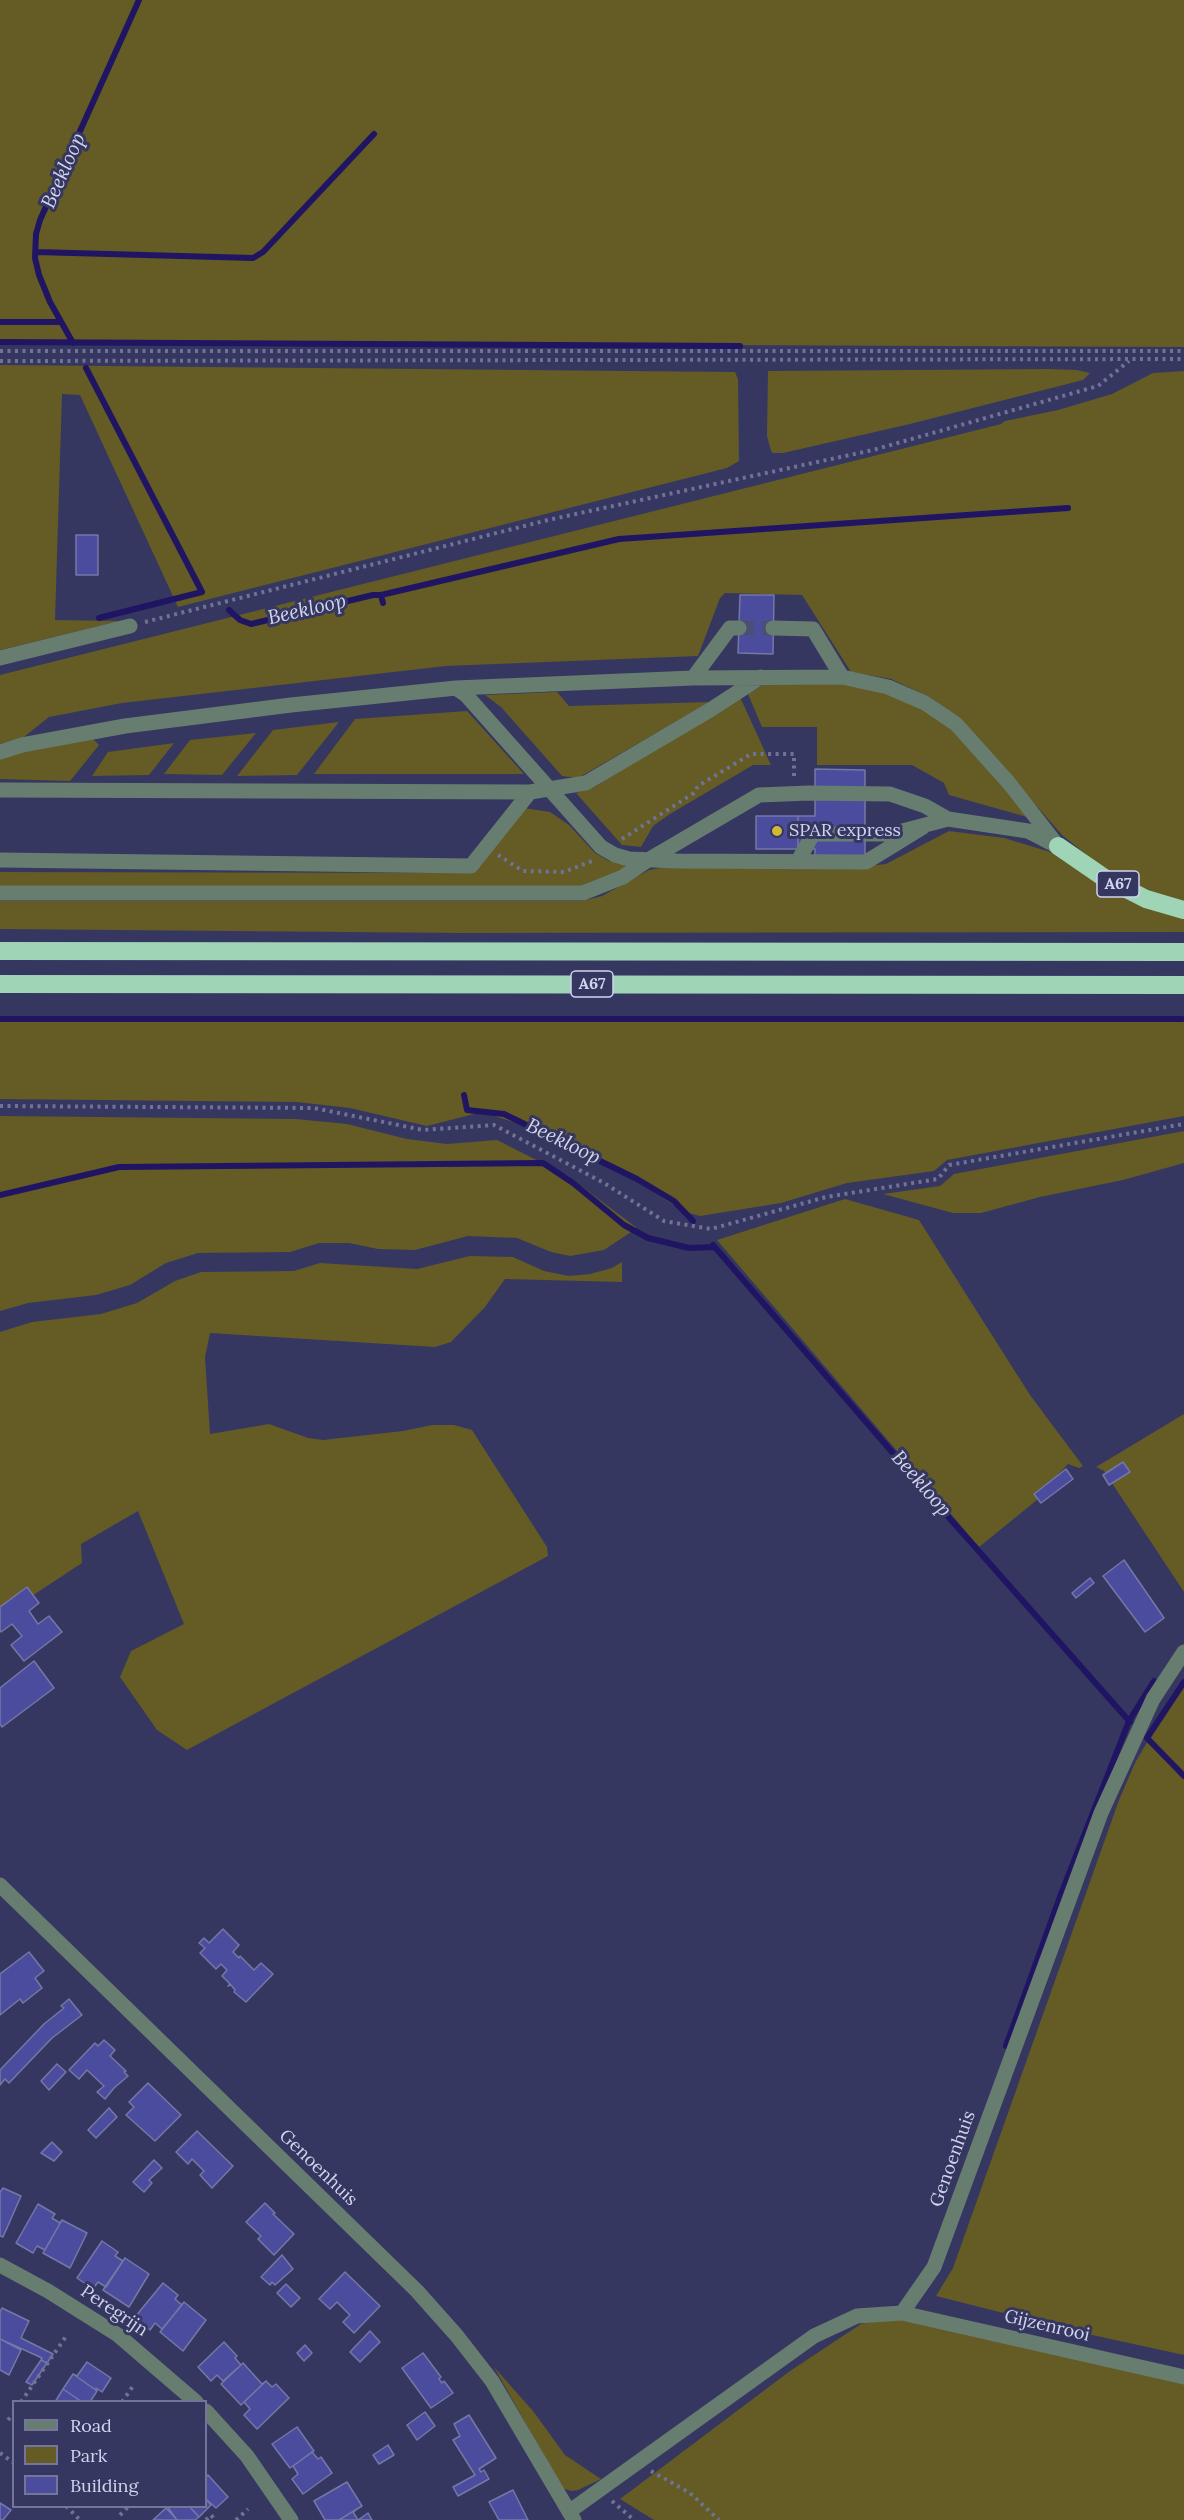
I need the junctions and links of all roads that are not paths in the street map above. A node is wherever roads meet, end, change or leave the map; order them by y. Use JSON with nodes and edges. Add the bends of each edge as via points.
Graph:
{"nodes":[{"id":1,"x":130,"y":626,"type":"road end"},
{"id":2,"x":739,"y":628,"type":"tunnel mouth"},
{"id":3,"x":774,"y":628,"type":"tunnel mouth"},
{"id":4,"x":0,"y":658,"type":"edge"},
{"id":5,"x":761,"y":677,"type":"junction"},
{"id":6,"x":842,"y":677,"type":"junction"},
{"id":7,"x":693,"y":678,"type":"junction"},
{"id":8,"x":456,"y":688,"type":"junction"},
{"id":9,"x":0,"y":752,"type":"edge"},
{"id":10,"x":550,"y":789,"type":"junction"},
{"id":11,"x":0,"y":790,"type":"edge"},
{"id":12,"x":530,"y":792,"type":"junction"},
{"id":13,"x":948,"y":819,"type":"junction"},
{"id":14,"x":923,"y":827,"type":"junction"},
{"id":15,"x":1058,"y":846,"type":"junction"},
{"id":16,"x":0,"y":860,"type":"edge"},
{"id":17,"x":648,"y":860,"type":"junction"},
{"id":18,"x":798,"y":861,"type":"junction"},
{"id":19,"x":0,"y":893,"type":"edge"},
{"id":20,"x":1184,"y":910,"type":"edge"},
{"id":21,"x":0,"y":951,"type":"edge"},
{"id":22,"x":1184,"y":952,"type":"edge"},
{"id":23,"x":0,"y":984,"type":"edge"},
{"id":24,"x":1184,"y":985,"type":"edge"},
{"id":25,"x":1184,"y":1652,"type":"edge"},
{"id":26,"x":0,"y":1885,"type":"edge"},
{"id":27,"x":0,"y":2265,"type":"edge"},
{"id":28,"x":902,"y":2313,"type":"junction"},
{"id":29,"x":1184,"y":2377,"type":"edge"},
{"id":30,"x":194,"y":2400,"type":"edge"},
{"id":31,"x":207,"y":2412,"type":"edge"},
{"id":32,"x":572,"y":2516,"type":"edge"},
{"id":33,"x":291,"y":2520,"type":"edge"}],
"edges":[{"from":1,"to":4,"type":"street"},
{"from":2,"to":7,"type":"street","via":[[730,628]]},
{"from":3,"to":6,"type":"street","via":[[813,629]]},
{"from":5,"to":6,"type":"street","number":"A67"},
{"from":5,"to":7,"type":"street","number":"A67"},
{"from":5,"to":10,"type":"street","via":[[586,783]]},
{"from":6,"to":15,"type":"street","number":"A67","via":[[888,687],[925,703],[956,724]]},
{"from":7,"to":8,"type":"street","number":"A67"},
{"from":8,"to":9,"type":"street","number":"A67","via":[[125,726]]},
{"from":8,"to":10,"type":"street","number":"A67"},
{"from":10,"to":12,"type":"street"},
{"from":10,"to":17,"type":"street","number":"A67","via":[[601,847],[629,859]]},
{"from":11,"to":12,"type":"street"},
{"from":12,"to":16,"type":"street","via":[[471,866]]},
{"from":13,"to":14,"type":"street","number":"A67"},
{"from":13,"to":15,"type":"street","number":"A67","via":[[1028,831]]},
{"from":13,"to":17,"type":"street","number":"A67","via":[[890,794],[759,795]]},
{"from":14,"to":18,"type":"street","number":"A67","via":[[866,862]]},
{"from":14,"to":18,"type":"street","number":"A67","via":[[891,834],[813,834]]},
{"from":15,"to":20,"type":"highway","number":"A67","via":[[1146,899]]},
{"from":17,"to":18,"type":"street","number":"A67"},
{"from":17,"to":19,"type":"street","number":"A67","via":[[623,877],[583,893]]},
{"from":21,"to":22,"type":"highway","number":"A67"},
{"from":23,"to":24,"type":"highway","number":"A67"},
{"from":25,"to":28,"type":"street","name":"Genoenhuis","via":[[1154,1699],[1101,1813],[934,2267]]},
{"from":26,"to":32,"type":"street","name":"Genoenhuis","via":[[424,2299],[492,2381]]},
{"from":27,"to":30,"type":"street","name":"Peregrijn","via":[[118,2335]]},
{"from":28,"to":29,"type":"street","name":"Gijzenrooi"},
{"from":28,"to":32,"type":"street","name":"Genoenhuis","via":[[857,2316],[814,2336],[602,2488]]},
{"from":31,"to":33,"type":"street","via":[[247,2456]]}]}
